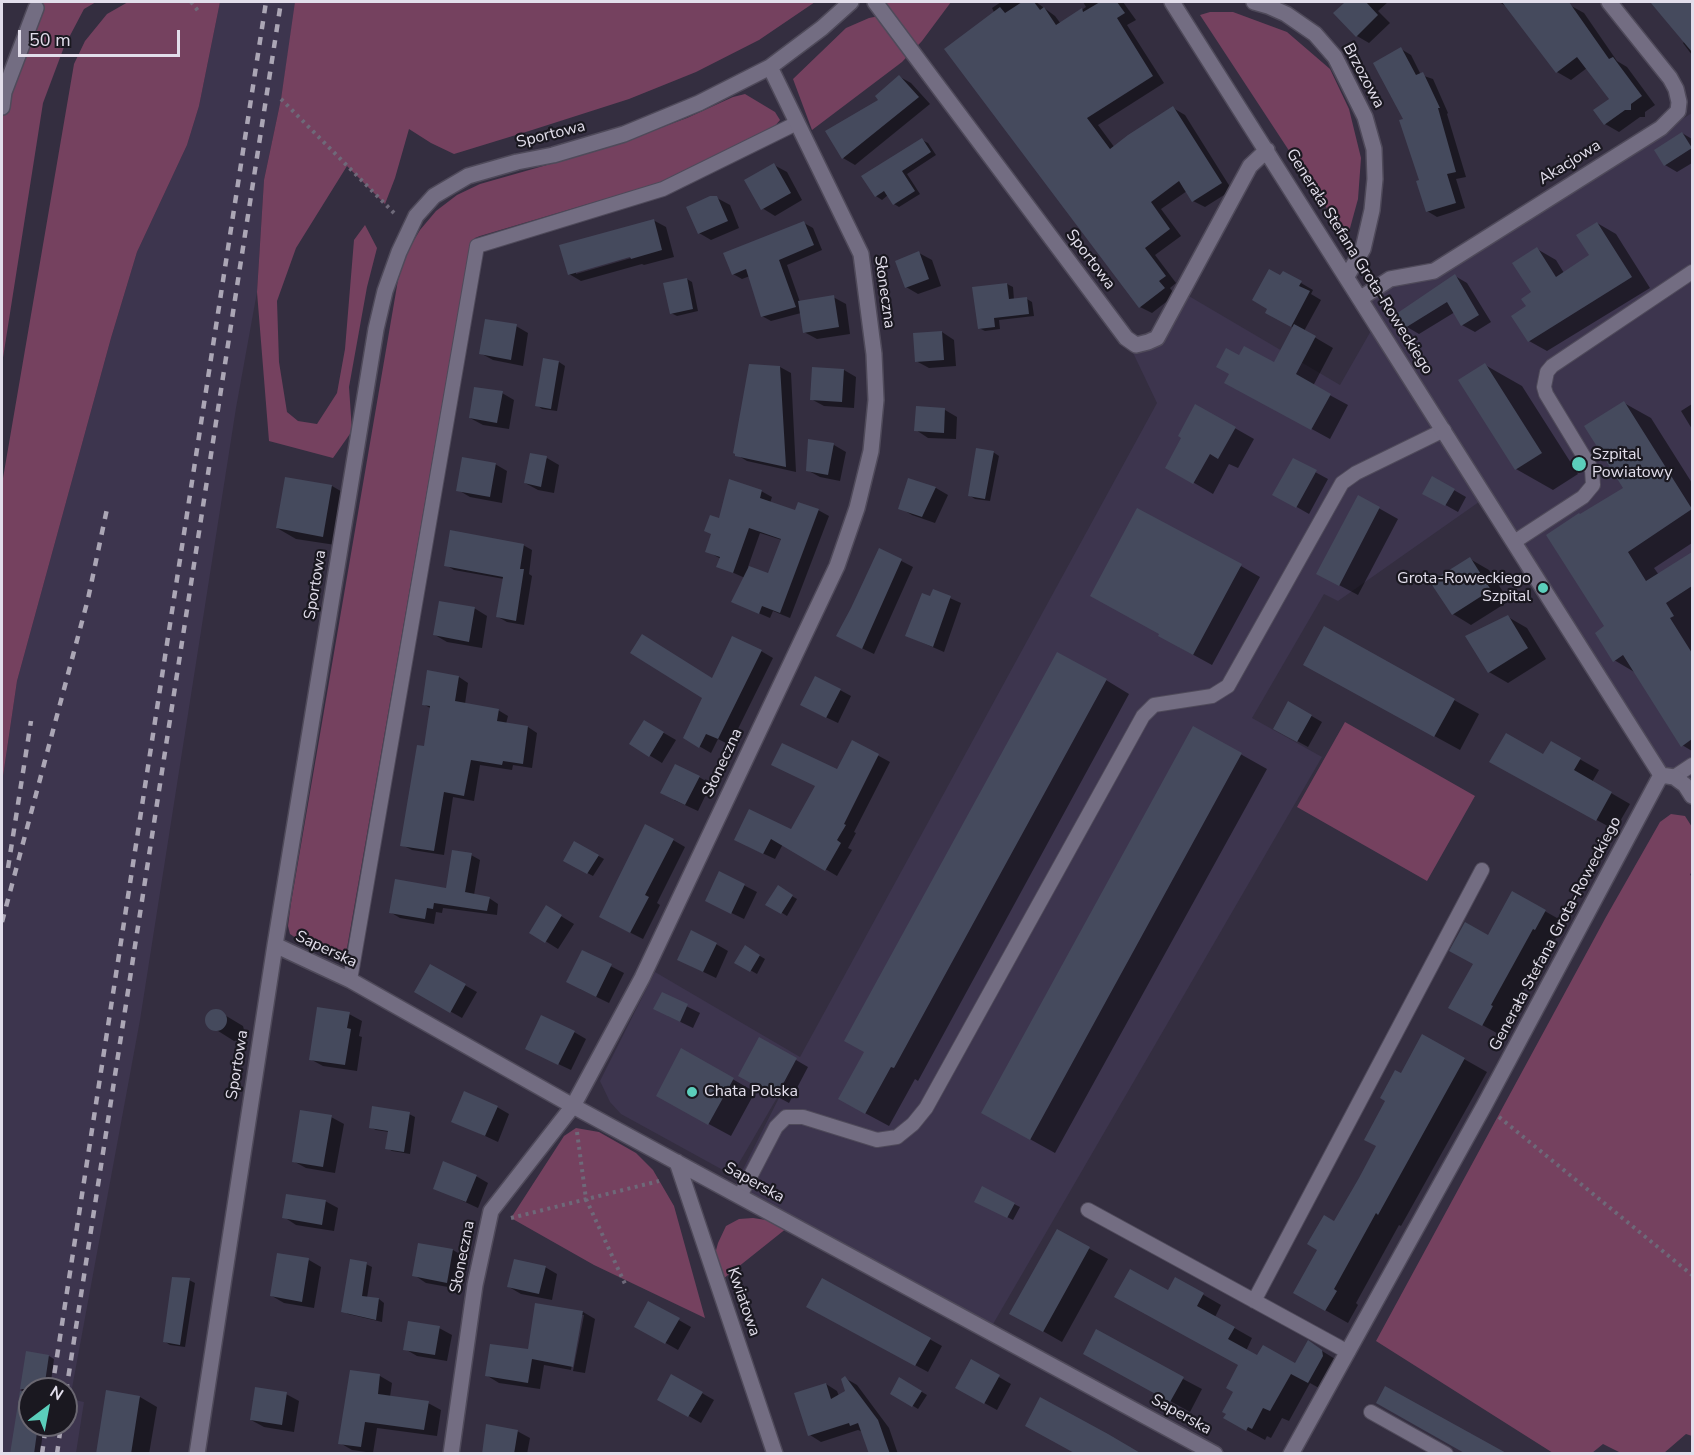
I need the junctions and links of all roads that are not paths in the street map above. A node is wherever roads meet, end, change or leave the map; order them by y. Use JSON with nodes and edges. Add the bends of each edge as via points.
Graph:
{"nodes":[{"id":1,"x":851,"y":2,"type":"edge"},
{"id":2,"x":875,"y":2,"type":"edge"},
{"id":3,"x":1176,"y":2,"type":"edge"},
{"id":4,"x":1254,"y":2,"type":"edge"},
{"id":5,"x":1609,"y":2,"type":"edge"},
{"id":6,"x":36,"y":8,"type":"dead end"},
{"id":7,"x":770,"y":67,"type":"junction"},
{"id":8,"x":3,"y":100,"type":"edge"},
{"id":9,"x":797,"y":123,"type":"junction"},
{"id":10,"x":1267,"y":150,"type":"junction"},
{"id":11,"x":1692,"y":272,"type":"edge"},
{"id":12,"x":1347,"y":276,"type":"junction"},
{"id":13,"x":1361,"y":298,"type":"junction"},
{"id":14,"x":1444,"y":430,"type":"junction"},
{"id":15,"x":1514,"y":542,"type":"junction"},
{"id":16,"x":1692,"y":765,"type":"edge"},
{"id":17,"x":1667,"y":776,"type":"junction"},
{"id":18,"x":1692,"y":796,"type":"edge"},
{"id":19,"x":1482,"y":870,"type":"dead end"},
{"id":20,"x":275,"y":945,"type":"junction"},
{"id":21,"x":350,"y":980,"type":"junction"},
{"id":22,"x":573,"y":1106,"type":"junction"},
{"id":23,"x":677,"y":1162,"type":"junction"},
{"id":24,"x":740,"y":1196,"type":"junction"},
{"id":25,"x":1088,"y":1210,"type":"dead end"},
{"id":26,"x":1254,"y":1300,"type":"junction"},
{"id":27,"x":1348,"y":1352,"type":"junction"},
{"id":28,"x":1371,"y":1412,"type":"dead end"},
{"id":29,"x":1423,"y":1448,"type":"edge"},
{"id":30,"x":197,"y":1454,"type":"edge"},
{"id":31,"x":451,"y":1454,"type":"edge"},
{"id":32,"x":775,"y":1454,"type":"edge"},
{"id":33,"x":1215,"y":1454,"type":"edge"},
{"id":34,"x":1291,"y":1454,"type":"edge"},
{"id":35,"x":1446,"y":1454,"type":"edge"}],
"edges":[{"from":1,"to":7,"type":"street","name":"Sportowa"},
{"from":2,"to":10,"type":"street","name":"Sportowa","via":[[1126,338],[1136,345],[1156,338],[1250,166]]},
{"from":3,"to":10,"type":"street","name":"Generała Stefana Grota-Roweckiego"},
{"from":4,"to":12,"type":"street","name":"Brzozowa","via":[[1286,14],[1315,34],[1335,57],[1365,117],[1374,148],[1374,194],[1363,249]]},
{"from":5,"to":13,"type":"street","name":"Akacjowa","via":[[1670,78],[1676,89],[1678,111],[1661,128],[1434,271],[1390,279]]},
{"from":6,"to":8,"type":"street"},
{"from":7,"to":9,"type":"street","name":"Słoneczna"},
{"from":7,"to":20,"type":"street","name":"Sportowa","via":[[699,104],[624,134],[468,176],[434,196],[416,216],[385,291],[376,329]]},
{"from":9,"to":21,"type":"lane","via":[[663,189],[477,246]]},
{"from":9,"to":22,"type":"street","name":"Słoneczna","via":[[861,254],[874,354],[876,400],[871,451],[834,572],[642,978]]},
{"from":10,"to":12,"type":"street","name":"Generała Stefana Grota-Roweckiego"},
{"from":11,"to":15,"type":"lane","via":[[1546,372],[1546,394],[1592,470],[1593,485],[1583,496]]},
{"from":12,"to":13,"type":"street","name":"Generała Stefana Grota-Roweckiego"},
{"from":13,"to":14,"type":"street","name":"Generała Stefana Grota-Roweckiego"},
{"from":14,"to":15,"type":"street","name":"Generała Stefana Grota-Roweckiego"},
{"from":14,"to":24,"type":"lane","via":[[1342,483],[1228,686],[1212,696],[1154,705],[1143,716],[926,1108],[913,1124],[897,1137],[877,1140],[804,1118],[786,1118],[776,1127]]},
{"from":15,"to":17,"type":"street","name":"Generała Stefana Grota-Roweckiego"},
{"from":16,"to":17,"type":"lane","name":"Generała Stefana Grota-Roweckiego"},
{"from":17,"to":18,"type":"street","via":[[1685,785]]},
{"from":17,"to":27,"type":"street","name":"Generała Stefana Grota-Roweckiego"},
{"from":19,"to":26,"type":"lane"},
{"from":20,"to":21,"type":"street","name":"Saperska"},
{"from":20,"to":30,"type":"street","name":"Sportowa"},
{"from":21,"to":22,"type":"street","name":"Saperska"},
{"from":22,"to":23,"type":"street","name":"Saperska"},
{"from":22,"to":31,"type":"street","name":"Słoneczna","via":[[491,1210],[475,1285]]},
{"from":23,"to":24,"type":"street","name":"Saperska"},
{"from":23,"to":32,"type":"street","name":"Kwiatowa"},
{"from":24,"to":33,"type":"street","name":"Saperska"},
{"from":25,"to":26,"type":"lane"},
{"from":26,"to":27,"type":"lane"},
{"from":27,"to":34,"type":"street","name":"Generała Stefana Grota-Roweckiego"},
{"from":28,"to":29,"type":"lane"},
{"from":29,"to":35,"type":"lane"}]}
